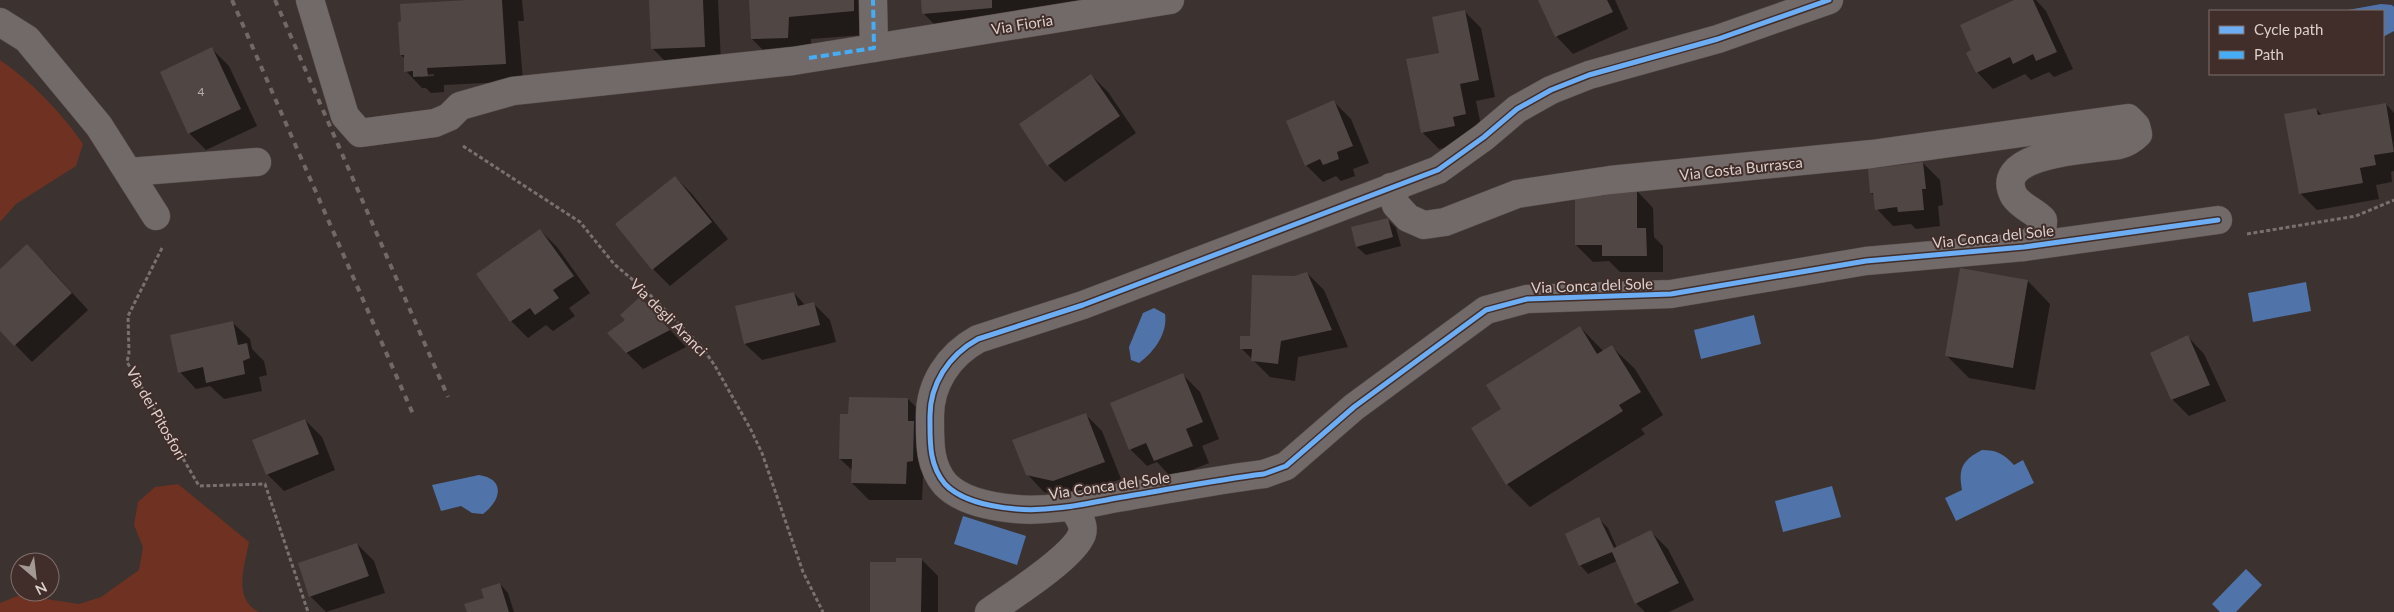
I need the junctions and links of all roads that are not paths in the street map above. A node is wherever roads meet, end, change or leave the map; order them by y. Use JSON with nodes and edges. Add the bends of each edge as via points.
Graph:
{"nodes":[{"id":1,"x":310,"y":0,"type":"edge"},
{"id":2,"x":873,"y":0,"type":"edge"},
{"id":3,"x":1170,"y":0,"type":"edge"},
{"id":4,"x":1829,"y":0,"type":"edge"},
{"id":5,"x":0,"y":22,"type":"edge"},
{"id":6,"x":874,"y":48,"type":"junction"},
{"id":7,"x":2115,"y":120,"type":"joint"},
{"id":8,"x":257,"y":162,"type":"dead end"},
{"id":9,"x":130,"y":172,"type":"junction"},
{"id":10,"x":1391,"y":187,"type":"junction"},
{"id":11,"x":156,"y":216,"type":"road end"},
{"id":12,"x":2218,"y":220,"type":"road end"},
{"id":13,"x":2024,"y":247,"type":"junction"},
{"id":14,"x":1071,"y":506,"type":"junction"},
{"id":15,"x":989,"y":612,"type":"edge"}],
"edges":[{"from":1,"to":6,"type":"street","name":"Via Fioria","via":[[345,116],[360,133],[435,122],[449,117],[460,106],[513,91]]},
{"from":2,"to":6,"type":"street"},
{"from":3,"to":6,"type":"street","name":"Via Fioria"},
{"from":4,"to":10,"type":"street","name":"Via Conca del Sole","via":[[1718,39],[1589,75],[1551,90],[1517,109],[1438,170]]},
{"from":5,"to":9,"type":"street","via":[[27,38],[99,126]]},
{"from":7,"to":10,"type":"street","name":"Via Costa Burrasca","via":[[1872,154],[1610,180],[1518,194],[1445,222],[1424,225],[1408,218],[1396,205]]},
{"from":7,"to":13,"type":"street","name":"Via Conca del Sole","via":[[2128,118],[2136,126],[2138,134],[2120,145],[2063,152],[2028,162],[2016,170],[2012,184],[2014,195],[2043,220],[2044,225],[2036,238]]},
{"from":8,"to":9,"type":"street"},
{"from":9,"to":11,"type":"street"},
{"from":10,"to":14,"type":"street","name":"Via Conca del Sole","via":[[1083,304],[978,340],[951,358],[941,374],[930,410],[930,452],[934,467],[946,484],[984,504],[1017,509]]},
{"from":12,"to":13,"type":"street","name":"Via Conca del Sole"},
{"from":13,"to":14,"type":"street","name":"Via Conca del Sole","via":[[1866,261],[1671,294],[1528,299],[1486,310],[1354,407],[1286,466],[1264,474]]},
{"from":14,"to":15,"type":"street","via":[[1082,521],[1082,534],[1073,546],[1057,562]]}]}
